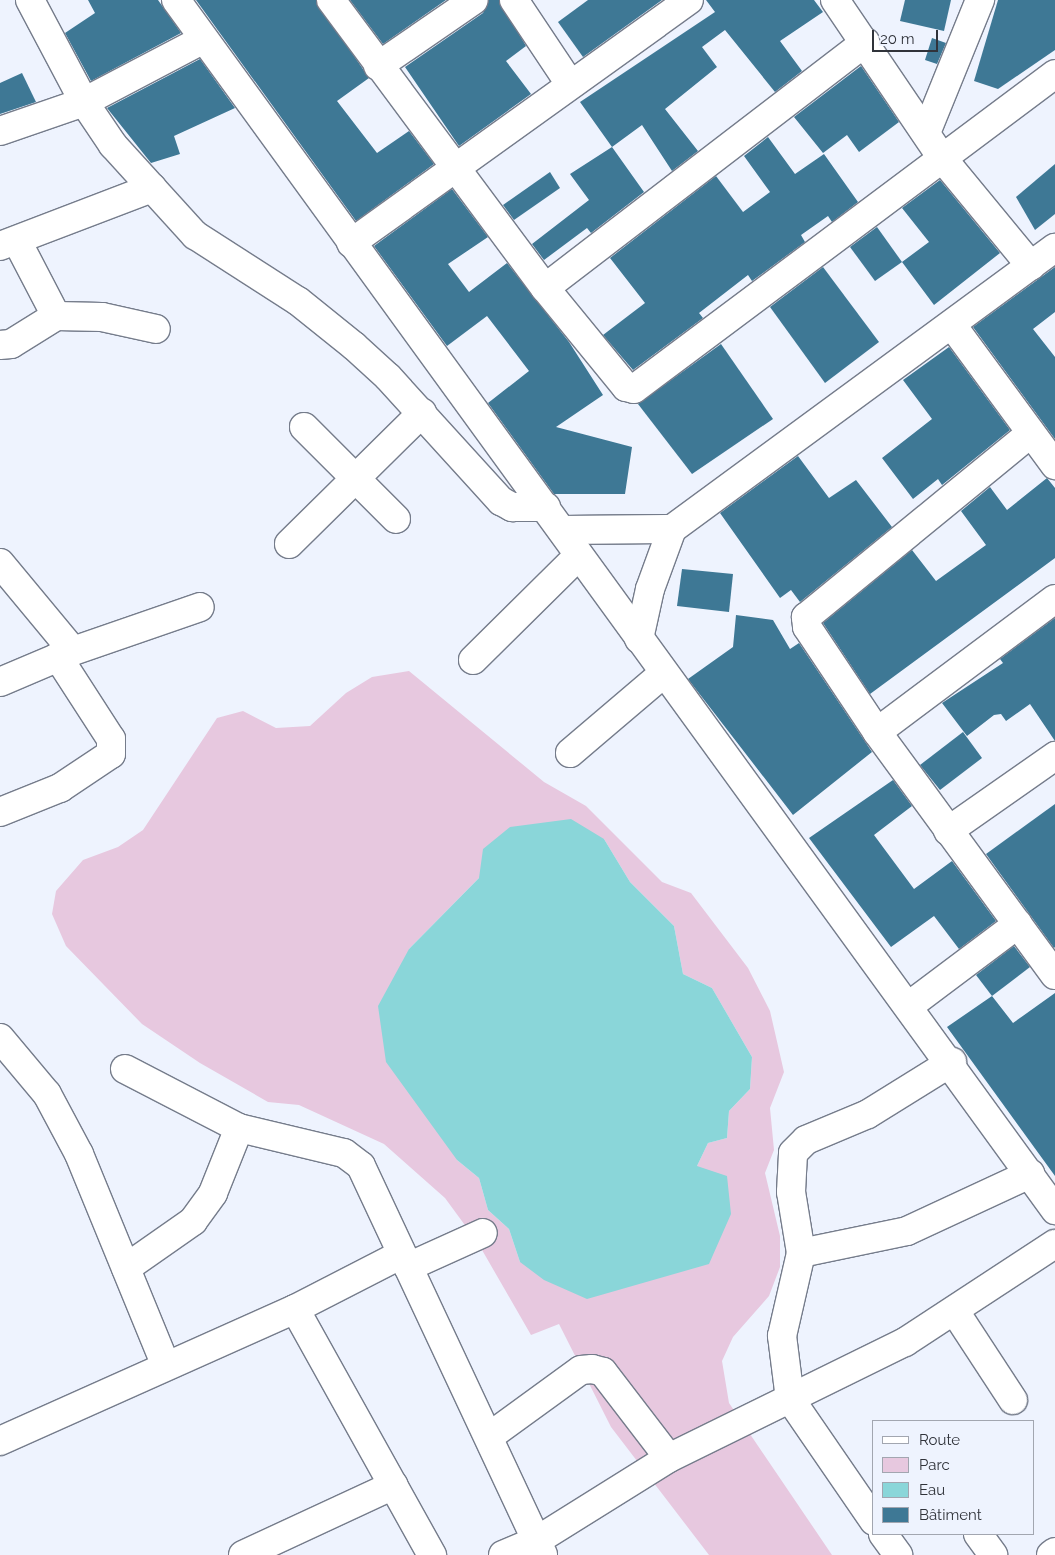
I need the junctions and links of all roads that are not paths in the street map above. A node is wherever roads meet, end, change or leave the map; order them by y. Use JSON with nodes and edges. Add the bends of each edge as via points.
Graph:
{"nodes":[{"id":1,"x":30,"y":0,"type":"edge"},
{"id":2,"x":176,"y":0,"type":"edge"},
{"id":3,"x":331,"y":0,"type":"edge"},
{"id":4,"x":474,"y":0,"type":"edge"},
{"id":5,"x":514,"y":0,"type":"edge"},
{"id":6,"x":689,"y":0,"type":"edge"},
{"id":7,"x":835,"y":0,"type":"edge"},
{"id":8,"x":980,"y":0,"type":"edge"},
{"id":9,"x":202,"y":40,"type":"junction"},
{"id":10,"x":866,"y":42,"type":"junction"},
{"id":11,"x":378,"y":66,"type":"junction"},
{"id":12,"x":1055,"y":74,"type":"edge"},
{"id":13,"x":570,"y":84,"type":"junction"},
{"id":14,"x":84,"y":102,"type":"junction"},
{"id":15,"x":0,"y":131,"type":"edge"},
{"id":16,"x":926,"y":133,"type":"junction"},
{"id":17,"x":942,"y":158,"type":"junction"},
{"id":18,"x":456,"y":167,"type":"junction"},
{"id":19,"x":152,"y":188,"type":"junction"},
{"id":20,"x":352,"y":243,"type":"junction"},
{"id":21,"x":8,"y":244,"type":"edge"},
{"id":22,"x":1055,"y":248,"type":"edge"},
{"id":23,"x":1031,"y":266,"type":"junction"},
{"id":24,"x":545,"y":288,"type":"junction"},
{"id":25,"x":56,"y":316,"type":"junction"},
{"id":26,"x":952,"y":324,"type":"junction"},
{"id":27,"x":156,"y":329,"type":"dead end"},
{"id":28,"x":0,"y":345,"type":"edge"},
{"id":29,"x":422,"y":413,"type":"junction"},
{"id":30,"x":304,"y":428,"type":"dead end"},
{"id":31,"x":1031,"y":433,"type":"junction"},
{"id":32,"x":1055,"y":466,"type":"edge"},
{"id":33,"x":356,"y":480,"type":"junction"},
{"id":34,"x":546,"y":507,"type":"junction"},
{"id":35,"x":396,"y":519,"type":"dead end"},
{"id":36,"x":672,"y":529,"type":"junction"},
{"id":37,"x":562,"y":530,"type":"junction"},
{"id":38,"x":289,"y":544,"type":"dead end"},
{"id":39,"x":579,"y":555,"type":"junction"},
{"id":40,"x":0,"y":563,"type":"edge"},
{"id":41,"x":1055,"y":598,"type":"edge"},
{"id":42,"x":200,"y":607,"type":"dead end"},
{"id":43,"x":639,"y":639,"type":"junction"},
{"id":44,"x":66,"y":654,"type":"junction"},
{"id":45,"x":473,"y":660,"type":"dead end"},
{"id":46,"x":664,"y":673,"type":"junction"},
{"id":47,"x":0,"y":682,"type":"edge"},
{"id":48,"x":877,"y":732,"type":"junction"},
{"id":49,"x":570,"y":753,"type":"dead end"},
{"id":50,"x":1055,"y":756,"type":"edge"},
{"id":51,"x":0,"y":812,"type":"edge"},
{"id":52,"x":948,"y":831,"type":"junction"},
{"id":53,"x":1018,"y":924,"type":"junction"},
{"id":54,"x":1055,"y":975,"type":"edge"},
{"id":55,"x":910,"y":1005,"type":"junction"},
{"id":56,"x":0,"y":1038,"type":"edge"},
{"id":57,"x":10,"y":1062,"type":"edge"},
{"id":58,"x":952,"y":1062,"type":"junction"},
{"id":59,"x":125,"y":1068,"type":"dead end"},
{"id":60,"x":239,"y":1128,"type":"junction"},
{"id":61,"x":1030,"y":1174,"type":"junction"},
{"id":62,"x":1055,"y":1210,"type":"edge"},
{"id":63,"x":483,"y":1233,"type":"dead end"},
{"id":64,"x":1055,"y":1244,"type":"edge"},
{"id":65,"x":801,"y":1253,"type":"junction"},
{"id":66,"x":405,"y":1260,"type":"junction"},
{"id":67,"x":126,"y":1268,"type":"junction"},
{"id":68,"x":295,"y":1309,"type":"junction"},
{"id":69,"x":956,"y":1313,"type":"junction"},
{"id":70,"x":165,"y":1364,"type":"junction"},
{"id":71,"x":790,"y":1399,"type":"junction"},
{"id":72,"x":1013,"y":1400,"type":"dead end"},
{"id":73,"x":490,"y":1436,"type":"junction"},
{"id":74,"x":0,"y":1441,"type":"edge"},
{"id":75,"x":669,"y":1458,"type":"junction"},
{"id":76,"x":394,"y":1485,"type":"junction"},
{"id":77,"x":872,"y":1518,"type":"edge"},
{"id":78,"x":884,"y":1535,"type":"edge"},
{"id":79,"x":979,"y":1535,"type":"edge"},
{"id":80,"x":540,"y":1548,"type":"edge"},
{"id":81,"x":1055,"y":1552,"type":"edge"},
{"id":82,"x":244,"y":1555,"type":"edge"},
{"id":83,"x":432,"y":1555,"type":"edge"},
{"id":84,"x":503,"y":1555,"type":"edge"},
{"id":85,"x":898,"y":1555,"type":"edge"},
{"id":86,"x":993,"y":1555,"type":"edge"},
{"id":87,"x":1051,"y":1555,"type":"edge"}],
"edges":[{"from":1,"to":14,"type":"street"},
{"from":2,"to":9,"type":"street"},
{"from":3,"to":11,"type":"street"},
{"from":4,"to":11,"type":"street"},
{"from":5,"to":13,"type":"street"},
{"from":6,"to":13,"type":"street"},
{"from":7,"to":10,"type":"street"},
{"from":8,"to":16,"type":"street"},
{"from":9,"to":14,"type":"street"},
{"from":9,"to":20,"type":"street"},
{"from":10,"to":16,"type":"street"},
{"from":10,"to":24,"type":"street"},
{"from":11,"to":18,"type":"street"},
{"from":12,"to":17,"type":"street"},
{"from":13,"to":18,"type":"street"},
{"from":14,"to":15,"type":"street"},
{"from":14,"to":19,"type":"street","via":[[113,145]]},
{"from":16,"to":17,"type":"street"},
{"from":17,"to":23,"type":"street"},
{"from":17,"to":24,"type":"street","via":[[634,389],[626,387]]},
{"from":18,"to":20,"type":"street"},
{"from":18,"to":24,"type":"street"},
{"from":19,"to":21,"type":"street"},
{"from":19,"to":29,"type":"street","via":[[205,244],[323,320]]},
{"from":20,"to":34,"type":"street"},
{"from":21,"to":25,"type":"street"},
{"from":22,"to":23,"type":"street"},
{"from":23,"to":26,"type":"street"},
{"from":25,"to":27,"type":"street","via":[[102,317]]},
{"from":25,"to":28,"type":"street","via":[[11,344]]},
{"from":26,"to":31,"type":"street"},
{"from":26,"to":36,"type":"street"},
{"from":29,"to":33,"type":"street"},
{"from":29,"to":34,"type":"street","via":[[501,501],[512,507]]},
{"from":30,"to":33,"type":"street"},
{"from":31,"to":32,"type":"street"},
{"from":31,"to":48,"type":"street","via":[[808,613],[808,627]]},
{"from":33,"to":35,"type":"street"},
{"from":33,"to":38,"type":"street"},
{"from":34,"to":37,"type":"street"},
{"from":36,"to":37,"type":"street"},
{"from":36,"to":43,"type":"street","via":[[650,589]]},
{"from":37,"to":39,"type":"street"},
{"from":39,"to":43,"type":"street"},
{"from":39,"to":45,"type":"street"},
{"from":40,"to":44,"type":"street"},
{"from":41,"to":48,"type":"street"},
{"from":42,"to":44,"type":"street"},
{"from":43,"to":46,"type":"street"},
{"from":44,"to":47,"type":"street"},
{"from":44,"to":51,"type":"street","via":[[111,738],[110,754],[60,788]]},
{"from":46,"to":49,"type":"street"},
{"from":46,"to":55,"type":"street"},
{"from":48,"to":52,"type":"street"},
{"from":50,"to":52,"type":"street"},
{"from":52,"to":53,"type":"street"},
{"from":53,"to":54,"type":"street"},
{"from":53,"to":55,"type":"street"},
{"from":55,"to":58,"type":"street"},
{"from":56,"to":57,"type":"street"},
{"from":57,"to":67,"type":"street","via":[[47,1094],[79,1154]]},
{"from":58,"to":61,"type":"street"},
{"from":58,"to":65,"type":"street","via":[[868,1114],[806,1140],[793,1153],[791,1192]]},
{"from":59,"to":60,"type":"street"},
{"from":60,"to":66,"type":"street","via":[[353,1158],[361,1166]]},
{"from":60,"to":67,"type":"street","via":[[213,1193],[193,1222]]},
{"from":61,"to":62,"type":"street"},
{"from":61,"to":65,"type":"street","via":[[907,1231]]},
{"from":63,"to":66,"type":"street"},
{"from":64,"to":69,"type":"street"},
{"from":65,"to":71,"type":"street","via":[[782,1336]]},
{"from":66,"to":68,"type":"street"},
{"from":66,"to":73,"type":"street"},
{"from":67,"to":70,"type":"street"},
{"from":68,"to":70,"type":"street"},
{"from":68,"to":76,"type":"street","via":[[343,1402]]},
{"from":69,"to":71,"type":"street"},
{"from":69,"to":72,"type":"street"},
{"from":70,"to":74,"type":"street"},
{"from":71,"to":75,"type":"street"},
{"from":71,"to":77,"type":"street"},
{"from":73,"to":75,"type":"street","via":[[581,1370],[592,1368],[603,1372]]},
{"from":73,"to":80,"type":"street"},
{"from":75,"to":80,"type":"street"},
{"from":76,"to":82,"type":"street"},
{"from":76,"to":83,"type":"street"},
{"from":78,"to":85,"type":"street"},
{"from":79,"to":86,"type":"street"},
{"from":80,"to":84,"type":"street"},
{"from":81,"to":87,"type":"street"}]}
